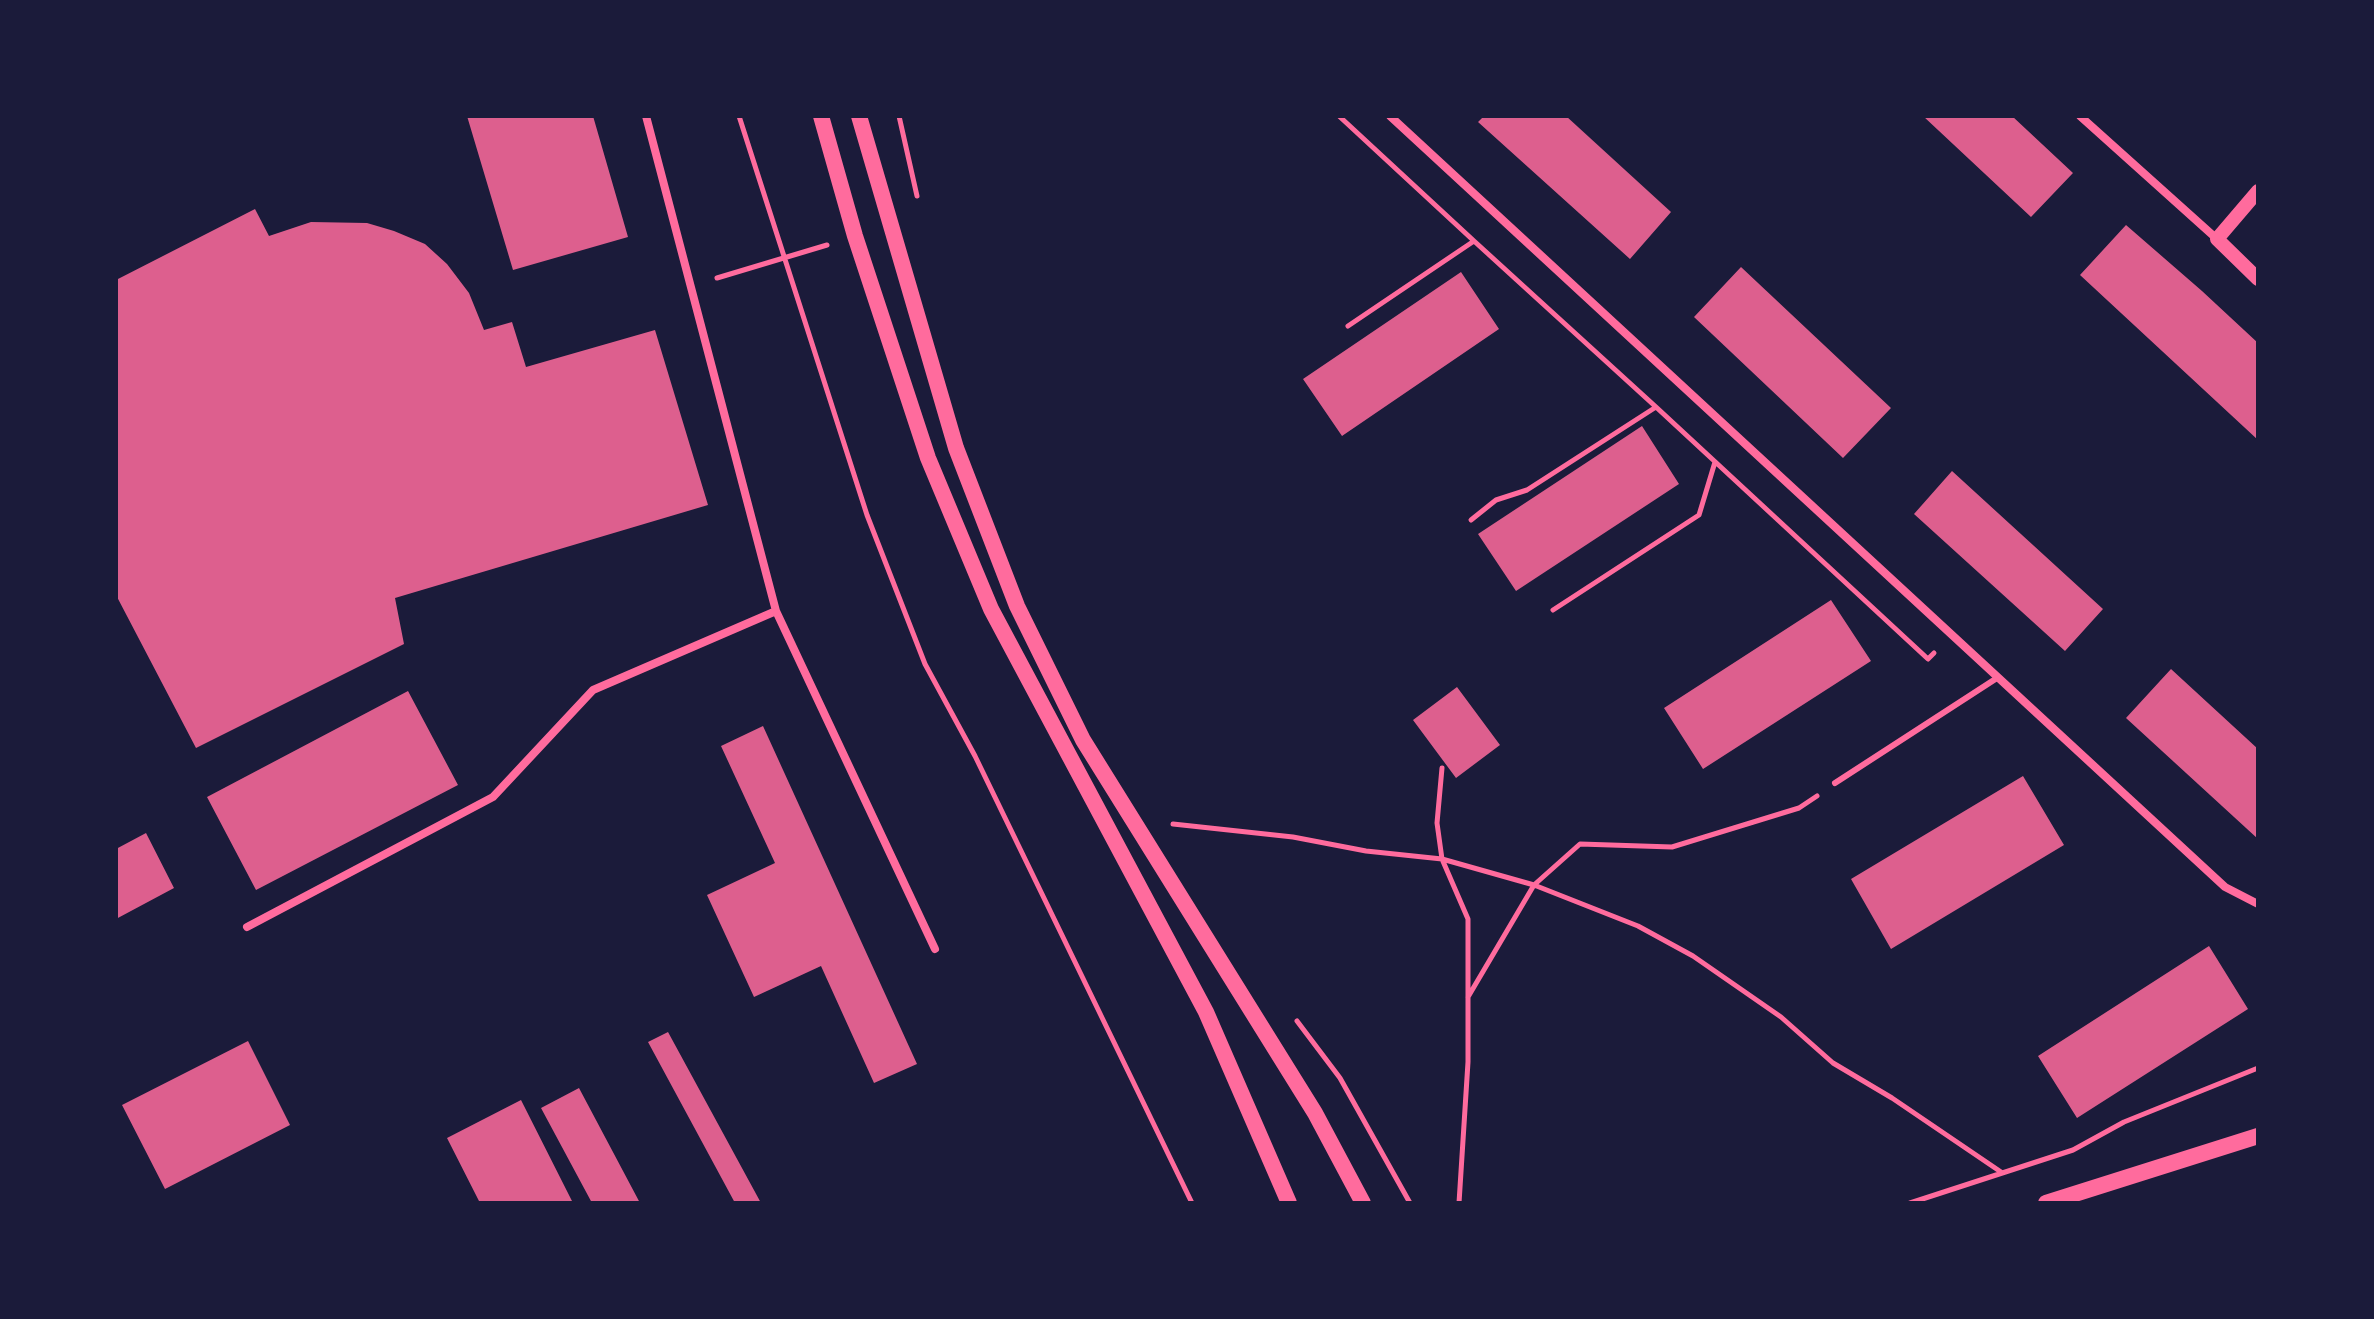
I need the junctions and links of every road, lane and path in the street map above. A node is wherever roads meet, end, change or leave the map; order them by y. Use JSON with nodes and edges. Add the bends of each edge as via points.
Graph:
{"nodes":[{"id":1,"x":646,"y":116,"type":"edge"},
{"id":2,"x":739,"y":116,"type":"edge"},
{"id":3,"x":821,"y":116,"type":"edge"},
{"id":4,"x":859,"y":116,"type":"edge"},
{"id":5,"x":899,"y":116,"type":"edge"},
{"id":6,"x":1339,"y":116,"type":"edge"},
{"id":7,"x":1390,"y":116,"type":"edge"},
{"id":8,"x":2080,"y":116,"type":"edge"},
{"id":9,"x":2258,"y":191,"type":"edge"},
{"id":10,"x":918,"y":202,"type":"dead end"},
{"id":11,"x":2217,"y":239,"type":"junction"},
{"id":12,"x":1474,"y":241,"type":"junction"},
{"id":13,"x":785,"y":259,"type":"junction"},
{"id":14,"x":717,"y":278,"type":"dead end"},
{"id":15,"x":2258,"y":279,"type":"edge"},
{"id":16,"x":1348,"y":326,"type":"dead end"},
{"id":17,"x":1656,"y":407,"type":"junction"},
{"id":18,"x":1715,"y":462,"type":"junction"},
{"id":19,"x":1471,"y":520,"type":"dead end"},
{"id":20,"x":1553,"y":610,"type":"dead end"},
{"id":21,"x":776,"y":611,"type":"junction"},
{"id":22,"x":1950,"y":634,"type":"junction"},
{"id":23,"x":1997,"y":678,"type":"junction"},
{"id":24,"x":1442,"y":768,"type":"dead end"},
{"id":25,"x":1835,"y":783,"type":"joint"},
{"id":26,"x":1162,"y":823,"type":"dead end"},
{"id":27,"x":1442,"y":859,"type":"junction"},
{"id":28,"x":1534,"y":885,"type":"junction"},
{"id":29,"x":2258,"y":904,"type":"edge"},
{"id":30,"x":247,"y":927,"type":"dead end"},
{"id":31,"x":935,"y":949,"type":"dead end"},
{"id":32,"x":1468,"y":997,"type":"junction"},
{"id":33,"x":1296,"y":1019,"type":"dead end"},
{"id":34,"x":2258,"y":1068,"type":"edge"},
{"id":35,"x":2258,"y":1136,"type":"edge"},
{"id":36,"x":2001,"y":1172,"type":"junction"},
{"id":37,"x":1192,"y":1203,"type":"edge"},
{"id":38,"x":1289,"y":1203,"type":"edge"},
{"id":39,"x":1363,"y":1203,"type":"edge"},
{"id":40,"x":1410,"y":1203,"type":"edge"},
{"id":41,"x":1459,"y":1203,"type":"edge"},
{"id":42,"x":1910,"y":1203,"type":"edge"},
{"id":43,"x":2046,"y":1203,"type":"edge"}],
"edges":[{"from":1,"to":21,"type":"street"},
{"from":2,"to":13,"type":"path"},
{"from":3,"to":38,"type":"main road","via":[[928,458],[991,609],[1206,1012]]},
{"from":4,"to":39,"type":"main road","via":[[956,448],[1017,606],[1083,740],[1315,1113]]},
{"from":5,"to":10,"type":"path"},
{"from":6,"to":12,"type":"path"},
{"from":7,"to":22,"type":"street"},
{"from":8,"to":11,"type":"street"},
{"from":9,"to":11,"type":"street"},
{"from":11,"to":15,"type":"street"},
{"from":12,"to":16,"type":"path"},
{"from":12,"to":17,"type":"path"},
{"from":13,"to":14,"type":"path"},
{"from":13,"to":37,"type":"path","via":[[867,515],[925,664],[989,784]]},
{"from":17,"to":18,"type":"path"},
{"from":17,"to":19,"type":"path","via":[[1527,490],[1496,500]]},
{"from":18,"to":20,"type":"path","via":[[1699,515]]},
{"from":18,"to":22,"type":"path","via":[[1928,659]]},
{"from":21,"to":30,"type":"street","via":[[593,690],[493,797]]},
{"from":21,"to":31,"type":"street"},
{"from":22,"to":23,"type":"street"},
{"from":23,"to":25,"type":"lane"},
{"from":23,"to":29,"type":"street","via":[[2225,887]]},
{"from":24,"to":27,"type":"path","via":[[1437,823]]},
{"from":25,"to":28,"type":"path","via":[[1799,808],[1672,847],[1580,844]]},
{"from":26,"to":27,"type":"path"},
{"from":27,"to":28,"type":"path"},
{"from":27,"to":32,"type":"path","via":[[1468,919]]},
{"from":28,"to":32,"type":"path"},
{"from":28,"to":36,"type":"path","via":[[1638,926],[1693,956],[1781,1017],[1833,1063]]},
{"from":32,"to":41,"type":"path"},
{"from":33,"to":40,"type":"path","via":[[1340,1078]]},
{"from":34,"to":36,"type":"path","via":[[2124,1122],[2073,1150]]},
{"from":35,"to":43,"type":"main road"},
{"from":36,"to":42,"type":"path"}]}
